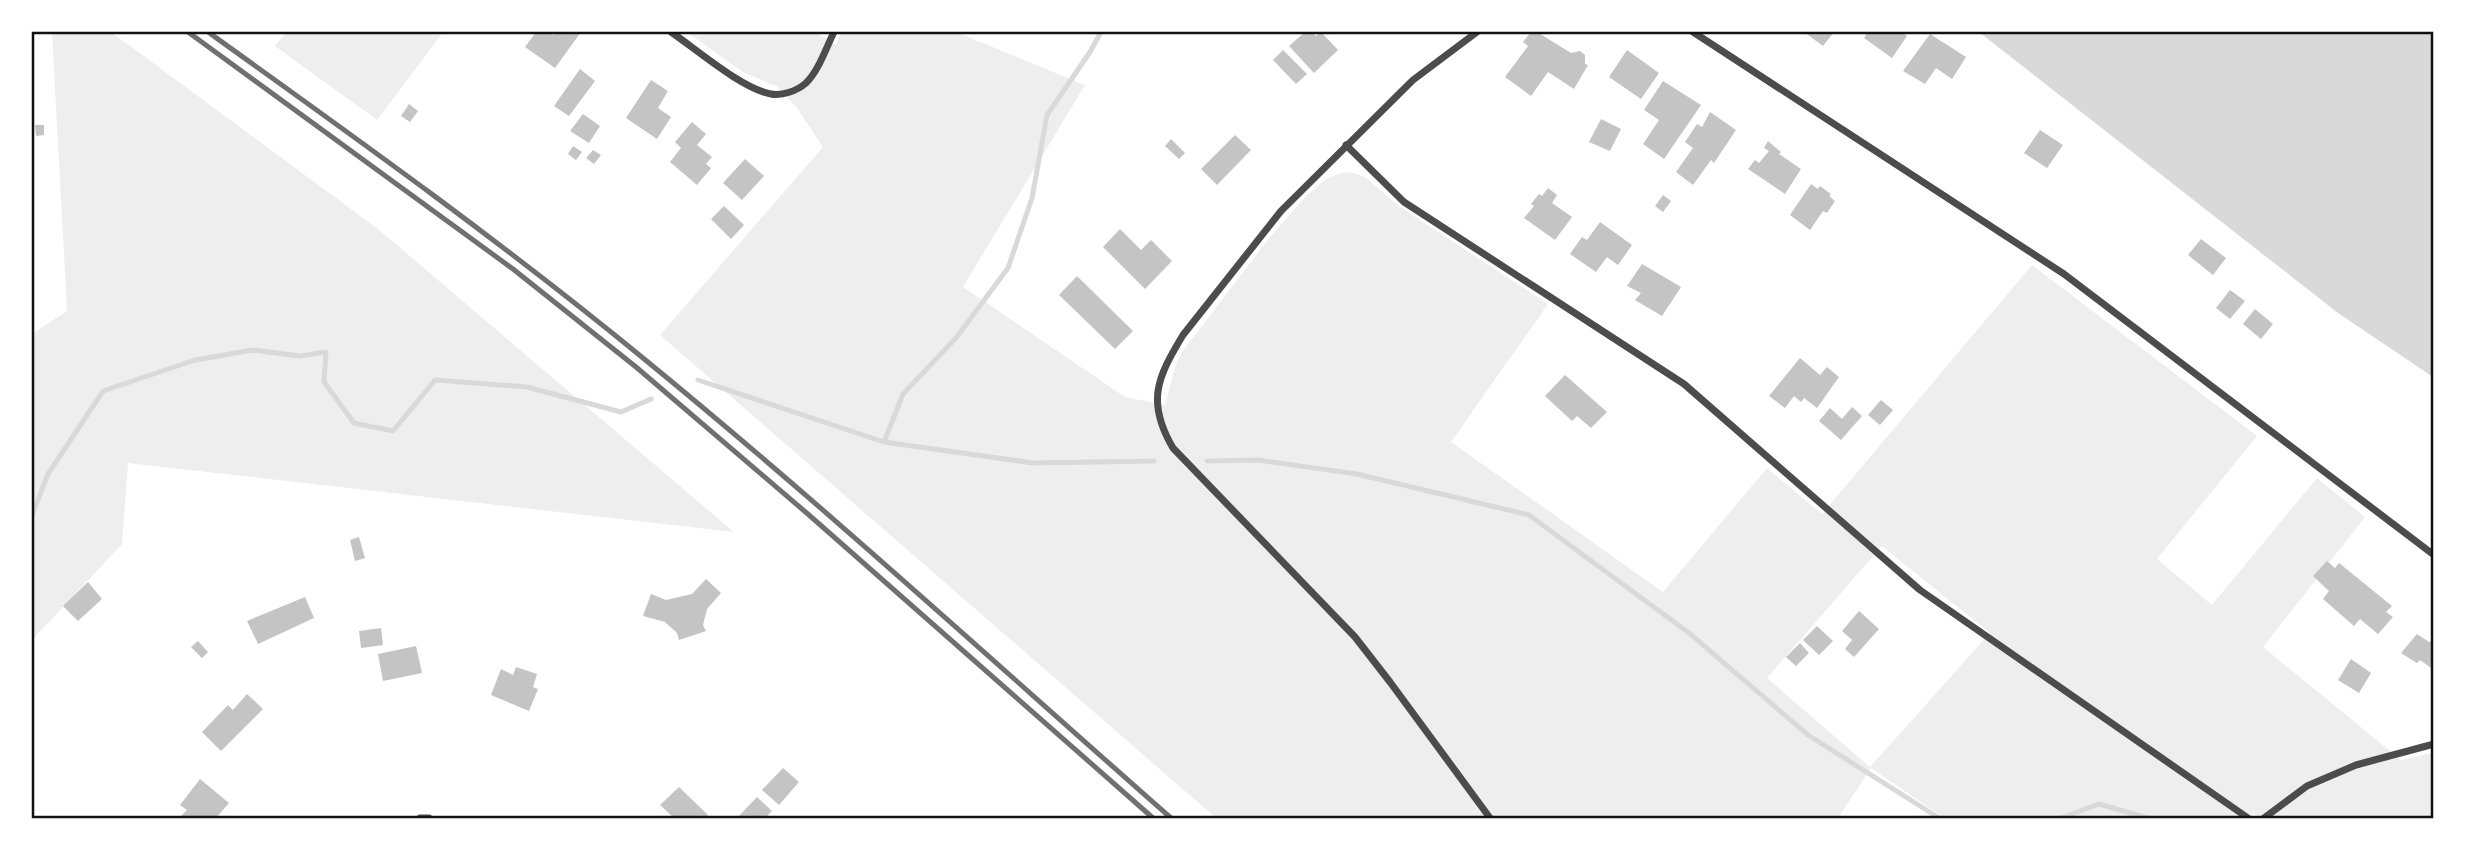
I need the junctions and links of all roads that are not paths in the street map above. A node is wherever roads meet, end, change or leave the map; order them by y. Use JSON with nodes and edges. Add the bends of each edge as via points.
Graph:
{"nodes":[{"id":1,"x":671,"y":32,"type":"edge"},
{"id":2,"x":834,"y":32,"type":"edge"},
{"id":3,"x":1477,"y":32,"type":"edge"},
{"id":4,"x":1693,"y":32,"type":"edge"},
{"id":5,"x":1346,"y":145,"type":"junction"},
{"id":6,"x":2434,"y":555,"type":"edge"},
{"id":7,"x":2434,"y":744,"type":"edge"},
{"id":8,"x":1490,"y":818,"type":"edge"},
{"id":9,"x":2248,"y":818,"type":"edge"},
{"id":10,"x":2264,"y":818,"type":"edge"}],
"edges":[{"from":1,"to":2,"type":"street","via":[[753,88],[770,94],[795,91],[809,79]]},
{"from":3,"to":5,"type":"street","via":[[1413,80]]},
{"from":4,"to":6,"type":"street","via":[[2064,274]]},
{"from":5,"to":8,"type":"street","via":[[1281,211],[1209,299],[1170,357],[1155,402],[1173,448],[1355,637]]},
{"from":5,"to":9,"type":"street","via":[[1404,202],[1684,384],[1920,590]]},
{"from":7,"to":10,"type":"street","via":[[2319,780]]}]}
